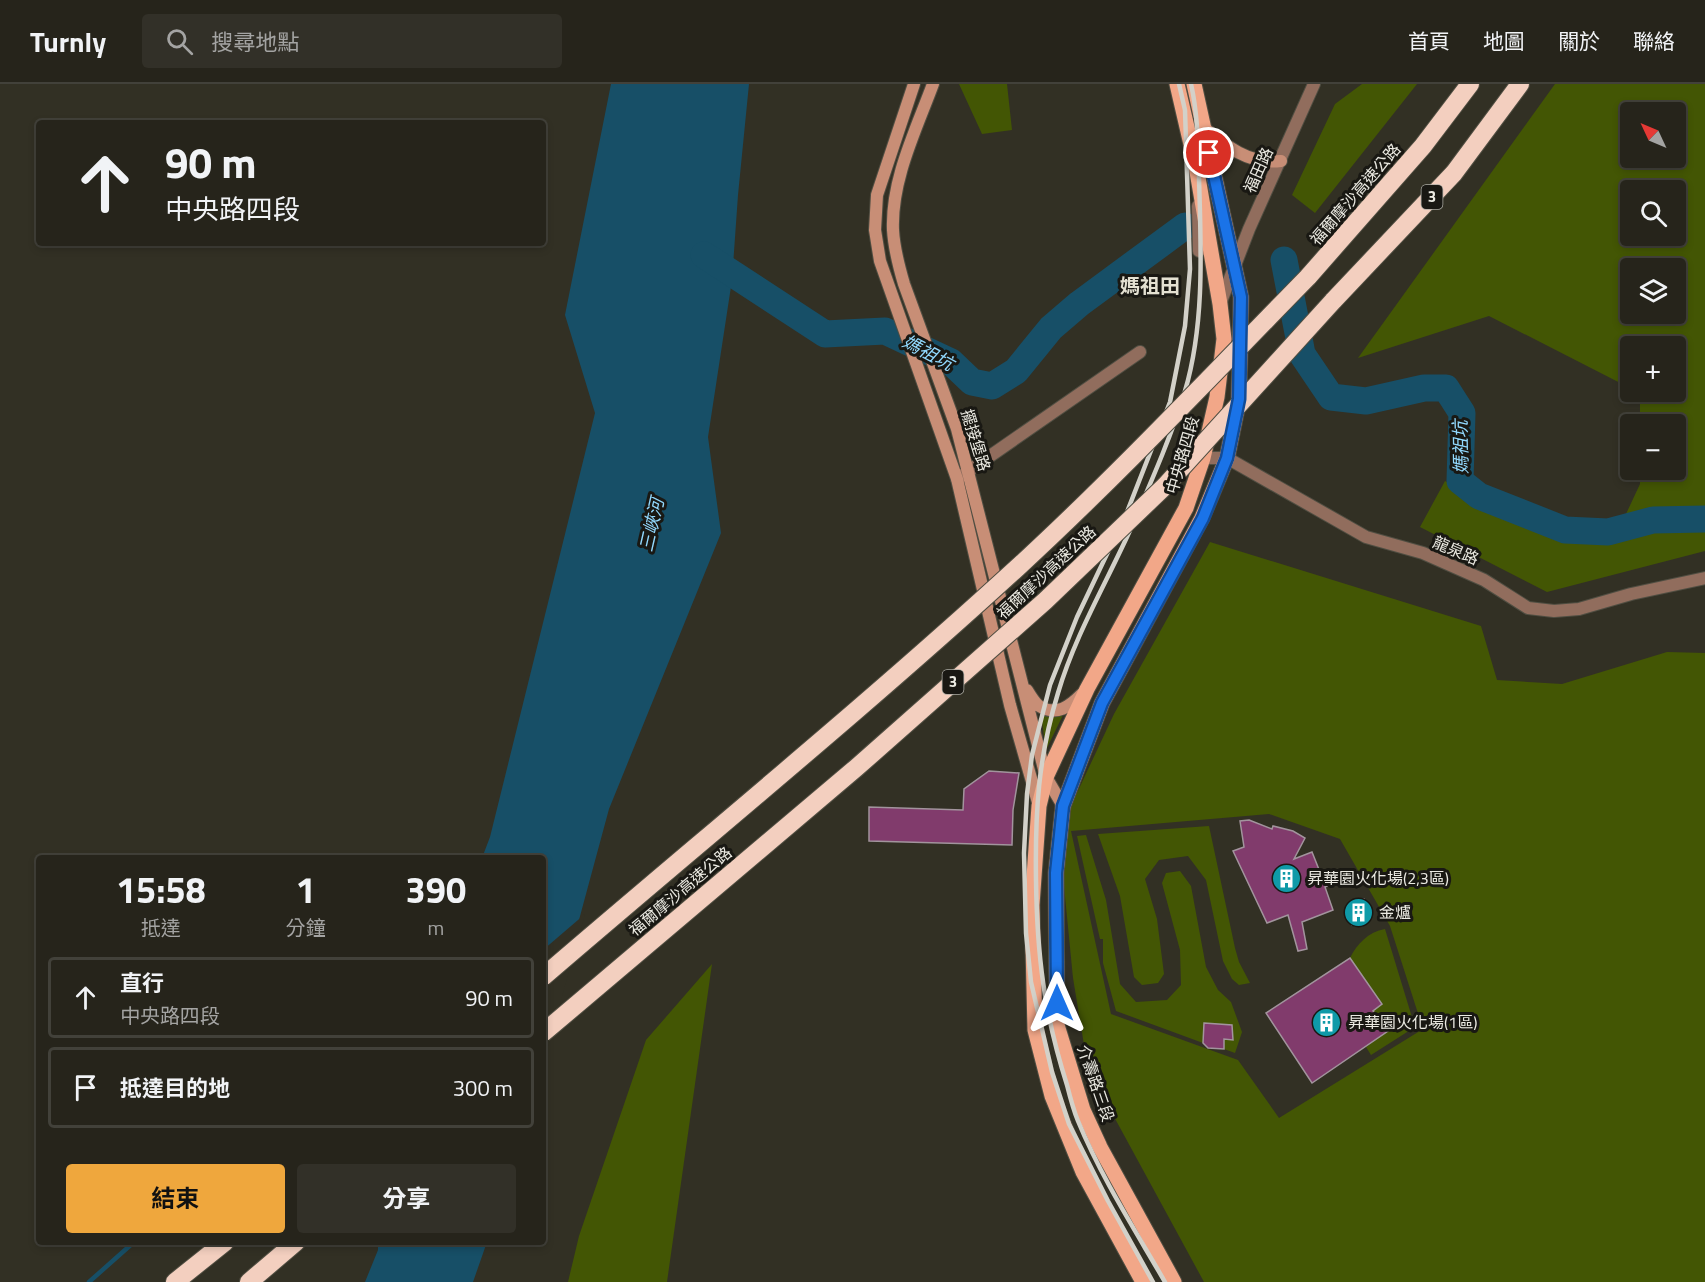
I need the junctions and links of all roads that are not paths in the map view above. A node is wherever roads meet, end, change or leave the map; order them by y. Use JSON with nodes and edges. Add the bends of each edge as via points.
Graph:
{"nodes":[{"id":1,"x":914,"y":84,"type":"edge"},
{"id":2,"x":933,"y":84,"type":"edge"},
{"id":3,"x":1177,"y":84,"type":"edge"},
{"id":4,"x":1194,"y":84,"type":"edge"},
{"id":5,"x":1314,"y":84,"type":"edge"},
{"id":6,"x":1470,"y":84,"type":"edge"},
{"id":7,"x":1520,"y":84,"type":"edge"},
{"id":8,"x":1203,"y":127,"type":"junction"},
{"id":9,"x":1281,"y":160,"type":"junction"},
{"id":10,"x":1199,"y":192,"type":"junction"},
{"id":11,"x":1199,"y":250,"type":"dead end"},
{"id":12,"x":1236,"y":268,"type":"junction"},
{"id":13,"x":1220,"y":304,"type":"junction"},
{"id":14,"x":1140,"y":352,"type":"dead end"},
{"id":15,"x":1203,"y":458,"type":"junction"},
{"id":16,"x":1227,"y":458,"type":"junction"},
{"id":17,"x":968,"y":471,"type":"junction"},
{"id":18,"x":957,"y":479,"type":"junction"},
{"id":19,"x":1705,"y":578,"type":"edge"},
{"id":20,"x":1024,"y":687,"type":"junction"},
{"id":21,"x":1087,"y":689,"type":"junction"},
{"id":22,"x":1046,"y":777,"type":"junction"},
{"id":23,"x":1039,"y":806,"type":"junction"},
{"id":24,"x":1063,"y":806,"type":"junction"},
{"id":25,"x":546,"y":974,"type":"edge"},
{"id":26,"x":546,"y":1030,"type":"edge"},
{"id":27,"x":221,"y":1245,"type":"edge"},
{"id":28,"x":292,"y":1245,"type":"edge"},
{"id":29,"x":251,"y":1280,"type":"edge"},
{"id":30,"x":175,"y":1282,"type":"edge"},
{"id":31,"x":1143,"y":1282,"type":"edge"},
{"id":32,"x":1174,"y":1282,"type":"edge"}],
"edges":[{"from":1,"to":18,"type":"street","name":"擺接堡路","via":[[877,195],[875,230],[886,282]]},
{"from":2,"to":17,"type":"street","name":"擺接堡路","via":[[901,172],[893,230],[904,284],[957,429]]},
{"from":3,"to":10,"type":"main road","name":"中央路四段"},
{"from":4,"to":8,"type":"main road"},
{"from":5,"to":9,"type":"street","name":"福田路"},
{"from":6,"to":25,"type":"highway","name":"福爾摩沙高速公路","number":"3","bridge":true,"via":[[1423,146],[1308,277],[1017,567],[820,743]]},
{"from":7,"to":26,"type":"highway","name":"福爾摩沙高速公路","number":"3","bridge":true,"via":[[1454,173],[1165,486],[1045,601],[856,768]]},
{"from":8,"to":9,"type":"street","via":[[1243,155],[1267,163]]},
{"from":8,"to":12,"type":"main road"},
{"from":9,"to":12,"type":"street","name":"福田路"},
{"from":10,"to":11,"type":"street"},
{"from":10,"to":13,"type":"main road","name":"中央路四段"},
{"from":12,"to":13,"type":"street","name":"福田路"},
{"from":12,"to":16,"type":"main road","via":[[1241,297],[1239,399]]},
{"from":13,"to":15,"type":"main road","name":"中央路四段","via":[[1224,339],[1217,397]]},
{"from":14,"to":17,"type":"street"},
{"from":15,"to":16,"type":"street","name":"龍泉路"},
{"from":15,"to":21,"type":"main road","name":"中央路四段","via":[[1186,508]]},
{"from":16,"to":19,"type":"street","name":"龍泉路","via":[[1366,537],[1423,553],[1474,575],[1528,608],[1578,609]]},
{"from":16,"to":24,"type":"main road","via":[[1203,518],[1102,703]]},
{"from":17,"to":18,"type":"street"},
{"from":17,"to":20,"type":"street","name":"擺接堡路"},
{"from":18,"to":23,"type":"street","name":"擺接堡路","via":[[1010,705]]},
{"from":20,"to":21,"type":"street","via":[[1039,706],[1055,711],[1069,708]]},
{"from":20,"to":22,"type":"street","name":"擺接堡路"},
{"from":21,"to":22,"type":"main road","name":"中央路四段"},
{"from":22,"to":23,"type":"main road","name":"中央路四段"},
{"from":22,"to":24,"type":"street","name":"擺接堡路"},
{"from":23,"to":31,"type":"main road","via":[[1032,905],[1035,1030],[1052,1096],[1083,1172]]},
{"from":24,"to":32,"type":"main road","name":"介壽路三段","via":[[1056,873],[1057,1024],[1083,1110]]},
{"from":27,"to":30,"type":"highway"},
{"from":28,"to":29,"type":"highway"}]}
